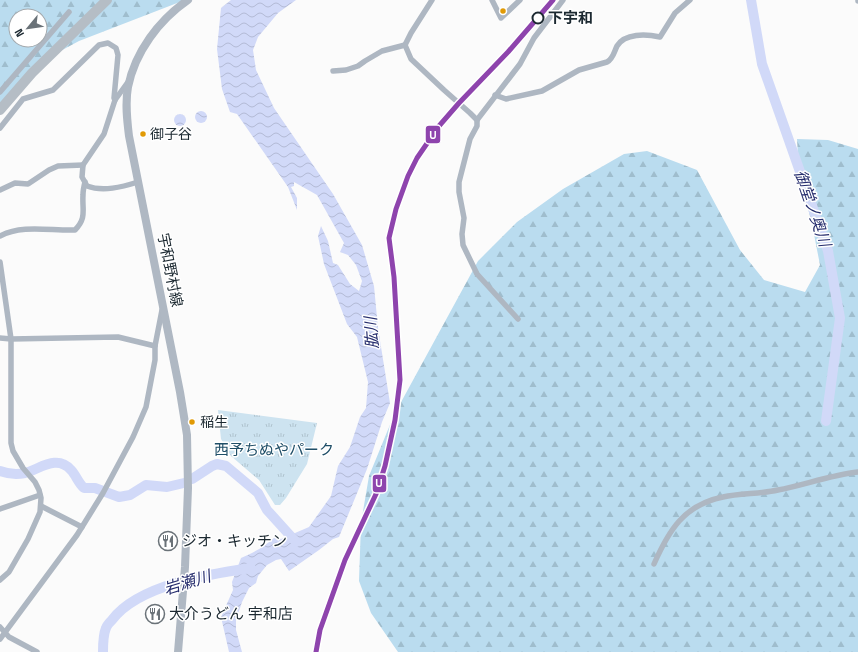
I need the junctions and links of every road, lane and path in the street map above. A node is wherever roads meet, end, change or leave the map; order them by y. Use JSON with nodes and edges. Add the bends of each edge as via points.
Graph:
{"nodes":[{"id":1,"x":107,"y":0,"type":"edge"},
{"id":2,"x":188,"y":0,"type":"edge"},
{"id":3,"x":432,"y":0,"type":"edge"},
{"id":4,"x":492,"y":0,"type":"edge"},
{"id":5,"x":520,"y":0,"type":"edge"},
{"id":6,"x":564,"y":0,"type":"edge"},
{"id":7,"x":690,"y":0,"type":"edge"},
{"id":8,"x":69,"y":12,"type":"dead end"},
{"id":9,"x":405,"y":45,"type":"junction"},
{"id":10,"x":333,"y":71,"type":"dead end"},
{"id":11,"x":132,"y":77,"type":"junction"},
{"id":12,"x":0,"y":92,"type":"edge"},
{"id":13,"x":495,"y":95,"type":"junction"},
{"id":14,"x":115,"y":100,"type":"junction"},
{"id":15,"x":0,"y":110,"type":"edge"},
{"id":16,"x":477,"y":120,"type":"junction"},
{"id":17,"x":0,"y":128,"type":"edge"},
{"id":18,"x":83,"y":166,"type":"junction"},
{"id":19,"x":85,"y":182,"type":"junction"},
{"id":20,"x":138,"y":182,"type":"junction"},
{"id":21,"x":0,"y":190,"type":"edge"},
{"id":22,"x":0,"y":236,"type":"edge"},
{"id":23,"x":0,"y":262,"type":"edge"},
{"id":24,"x":163,"y":306,"type":"junction"},
{"id":25,"x":518,"y":319,"type":"dead end"},
{"id":26,"x":0,"y":338,"type":"edge"},
{"id":27,"x":11,"y":339,"type":"junction"},
{"id":28,"x":155,"y":346,"type":"junction"},
{"id":29,"x":858,"y":472,"type":"edge"},
{"id":30,"x":40,"y":494,"type":"junction"},
{"id":31,"x":40,"y":506,"type":"junction"},
{"id":32,"x":0,"y":509,"type":"edge"},
{"id":33,"x":82,"y":527,"type":"junction"},
{"id":34,"x":654,"y":564,"type":"dead end"},
{"id":35,"x":0,"y":580,"type":"edge"},
{"id":36,"x":0,"y":627,"type":"edge"},
{"id":37,"x":4,"y":632,"type":"junction"},
{"id":38,"x":0,"y":639,"type":"edge"},
{"id":39,"x":37,"y":652,"type":"edge"},
{"id":40,"x":178,"y":652,"type":"edge"}],
"edges":[{"from":1,"to":15,"type":"highway","via":[[32,73]]},
{"from":2,"to":11,"type":"main road","name":"宇和野村線","via":[[169,15],[150,37],[136,61]]},
{"from":3,"to":9,"type":"street"},
{"from":4,"to":5,"type":"street","via":[[501,18]]},
{"from":6,"to":13,"type":"street","via":[[534,38],[520,64]]},
{"from":7,"to":13,"type":"street","via":[[675,12],[660,37],[647,35],[626,38],[620,42],[607,62],[579,70],[542,91],[506,99]]},
{"from":8,"to":12,"type":"street"},
{"from":9,"to":10,"type":"street","via":[[382,51],[358,66]]},
{"from":9,"to":16,"type":"street","via":[[411,59]]},
{"from":11,"to":14,"type":"street"},
{"from":11,"to":20,"type":"main road","name":"宇和野村線","via":[[128,87],[126,115]]},
{"from":13,"to":16,"type":"street"},
{"from":14,"to":17,"type":"street","via":[[118,55],[116,48],[108,43],[99,45],[53,90],[23,99]]},
{"from":14,"to":18,"type":"street","via":[[104,134]]},
{"from":16,"to":25,"type":"street","via":[[459,182],[464,218],[463,244],[477,274]]},
{"from":18,"to":19,"type":"street","via":[[82,177]]},
{"from":18,"to":21,"type":"street","via":[[58,166],[28,184],[15,183]]},
{"from":19,"to":20,"type":"street","via":[[87,186],[98,188]]},
{"from":19,"to":22,"type":"street","via":[[84,213],[81,225],[75,230],[24,230]]},
{"from":20,"to":24,"type":"main road","name":"宇和野村線"},
{"from":23,"to":27,"type":"street"},
{"from":24,"to":28,"type":"street"},
{"from":24,"to":40,"type":"main road","name":"宇和野村線","via":[[187,435],[189,474]]},
{"from":26,"to":27,"type":"street"},
{"from":27,"to":28,"type":"street","via":[[118,337]]},
{"from":27,"to":30,"type":"street","via":[[11,443],[13,451],[35,482]]},
{"from":28,"to":33,"type":"street","via":[[155,360],[146,407],[133,437]]},
{"from":29,"to":34,"type":"street","via":[[791,488],[724,496],[708,501],[682,517],[672,529]]},
{"from":30,"to":31,"type":"street"},
{"from":30,"to":32,"type":"street"},
{"from":31,"to":33,"type":"street"},
{"from":31,"to":35,"type":"street","via":[[38,519],[28,539],[9,572]]},
{"from":33,"to":37,"type":"street"},
{"from":36,"to":37,"type":"street"},
{"from":37,"to":38,"type":"street"},
{"from":37,"to":39,"type":"street"}]}
